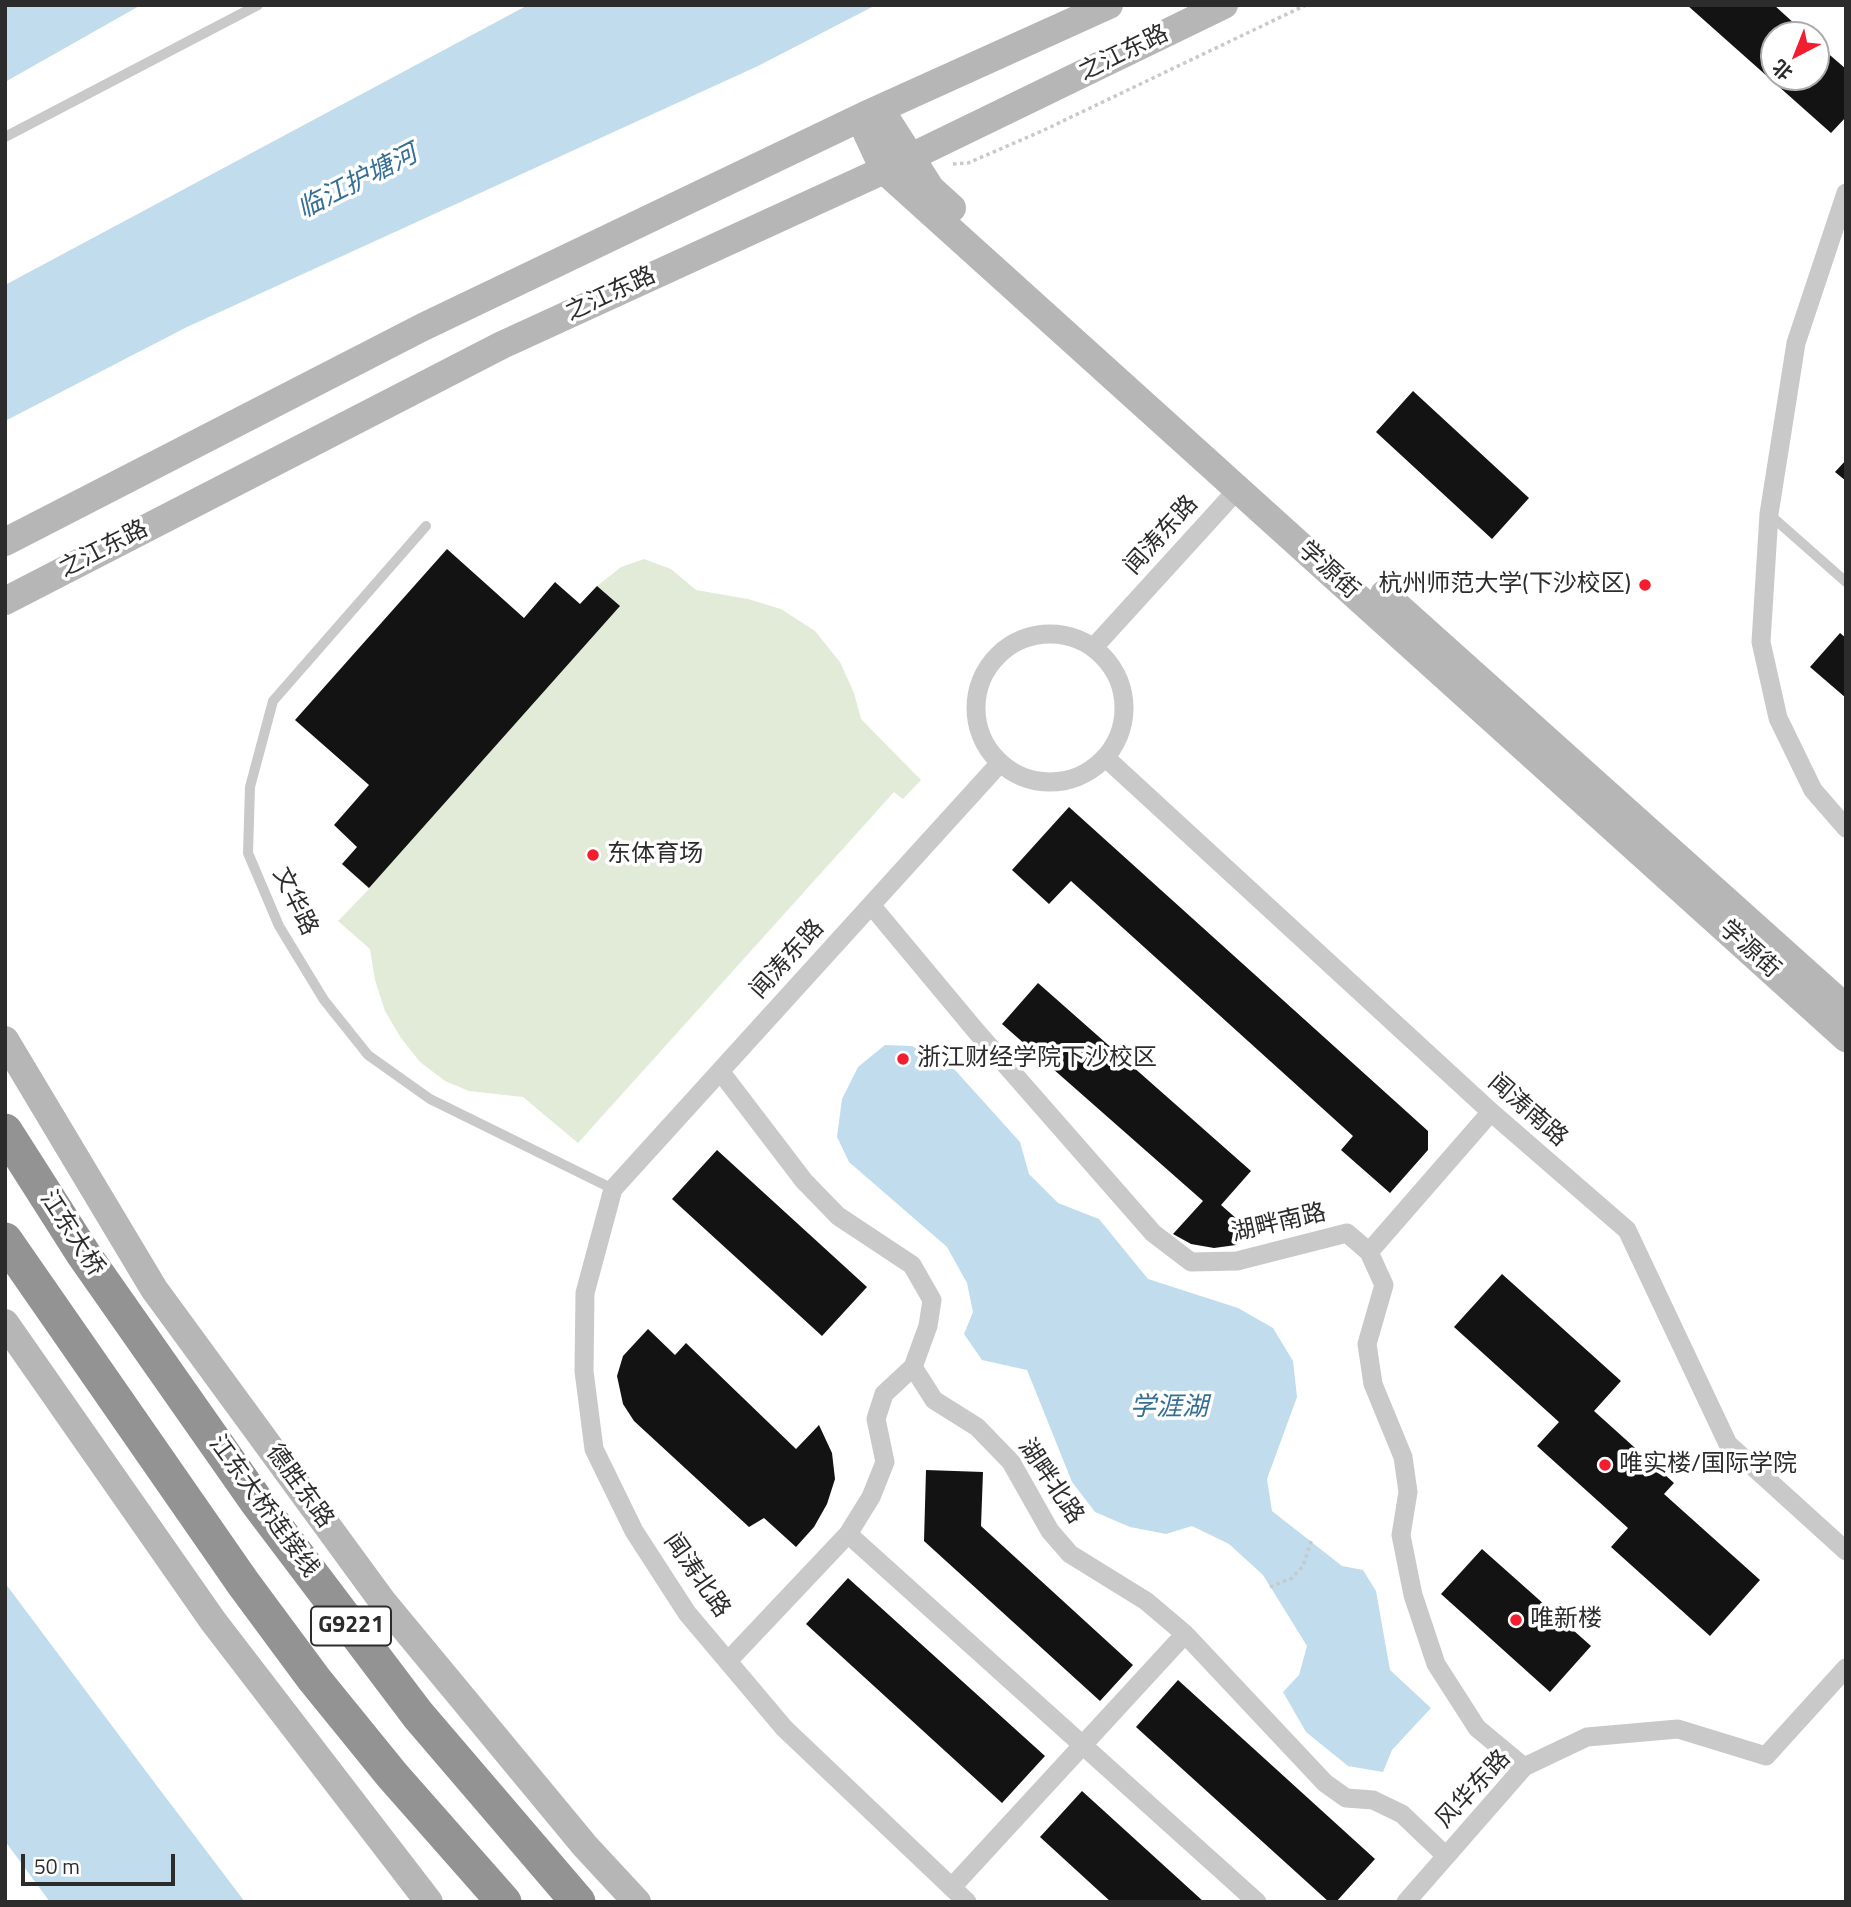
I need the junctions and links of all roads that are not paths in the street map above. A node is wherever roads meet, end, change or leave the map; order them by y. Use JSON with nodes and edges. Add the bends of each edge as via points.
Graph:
{"nodes":[{"id":1,"x":258,"y":5,"type":"edge"},
{"id":2,"x":1109,"y":5,"type":"edge"},
{"id":3,"x":1224,"y":5,"type":"edge"},
{"id":4,"x":870,"y":114,"type":"junction"},
{"id":5,"x":5,"y":137,"type":"edge"},
{"id":6,"x":913,"y":163,"type":"junction"},
{"id":7,"x":884,"y":170,"type":"junction"},
{"id":8,"x":1846,"y":192,"type":"edge"},
{"id":9,"x":1238,"y":489,"type":"junction"},
{"id":10,"x":1769,"y":514,"type":"junction"},
{"id":11,"x":426,"y":526,"type":"dead end"},
{"id":12,"x":5,"y":542,"type":"edge"},
{"id":13,"x":1846,"y":582,"type":"edge"},
{"id":14,"x":5,"y":601,"type":"edge"},
{"id":15,"x":1094,"y":647,"type":"junction"},
{"id":16,"x":1106,"y":758,"type":"junction"},
{"id":17,"x":1000,"y":763,"type":"junction"},
{"id":18,"x":1846,"y":828,"type":"edge"},
{"id":19,"x":872,"y":905,"type":"junction"},
{"id":20,"x":1846,"y":1008,"type":"edge"},
{"id":21,"x":1846,"y":1038,"type":"edge"},
{"id":22,"x":5,"y":1040,"type":"edge"},
{"id":23,"x":720,"y":1071,"type":"junction"},
{"id":24,"x":1491,"y":1112,"type":"junction"},
{"id":25,"x":5,"y":1131,"type":"edge"},
{"id":26,"x":613,"y":1189,"type":"junction"},
{"id":27,"x":5,"y":1240,"type":"edge"},
{"id":28,"x":1369,"y":1252,"type":"junction"},
{"id":29,"x":5,"y":1323,"type":"edge"},
{"id":30,"x":140,"y":1336,"type":"joint"},
{"id":31,"x":913,"y":1367,"type":"junction"},
{"id":32,"x":848,"y":1534,"type":"junction"},
{"id":33,"x":1846,"y":1551,"type":"edge"},
{"id":34,"x":1185,"y":1633,"type":"junction"},
{"id":35,"x":728,"y":1661,"type":"junction"},
{"id":36,"x":1846,"y":1668,"type":"edge"},
{"id":37,"x":1083,"y":1745,"type":"junction"},
{"id":38,"x":1524,"y":1767,"type":"junction"},
{"id":39,"x":1446,"y":1856,"type":"junction"},
{"id":40,"x":952,"y":1888,"type":"junction"},
{"id":41,"x":429,"y":1902,"type":"edge"},
{"id":42,"x":504,"y":1902,"type":"edge"},
{"id":43,"x":578,"y":1902,"type":"edge"},
{"id":44,"x":637,"y":1902,"type":"edge"},
{"id":45,"x":967,"y":1902,"type":"edge"},
{"id":46,"x":1257,"y":1902,"type":"edge"},
{"id":47,"x":1406,"y":1902,"type":"edge"}],
"edges":[{"from":1,"to":5,"type":"lane"},
{"from":2,"to":4,"type":"main road","name":"之江东路"},
{"from":3,"to":6,"type":"main road","name":"之江东路"},
{"from":4,"to":6,"type":"main road"},
{"from":4,"to":7,"type":"main road","name":"学源街"},
{"from":4,"to":12,"type":"main road","name":"之江东路","via":[[319,378],[178,456]]},
{"from":6,"to":7,"type":"main road","name":"之江东路"},
{"from":6,"to":20,"type":"main road","via":[[931,189]]},
{"from":7,"to":9,"type":"main road","name":"学源街"},
{"from":7,"to":14,"type":"main road","name":"之江东路","via":[[502,345]]},
{"from":8,"to":10,"type":"street","via":[[1796,344]]},
{"from":9,"to":15,"type":"street","name":"闻涛东路"},
{"from":9,"to":21,"type":"main road","name":"学源街"},
{"from":10,"to":13,"type":"lane"},
{"from":10,"to":18,"type":"street","via":[[1761,642],[1778,718],[1813,790]]},
{"from":11,"to":26,"type":"lane","name":"文华路","via":[[273,701],[250,787],[248,853],[279,926],[324,1000],[368,1055],[430,1099]]},
{"from":15,"to":16,"type":"street","via":[[1112,665],[1122,688],[1125,713],[1120,737]]},
{"from":15,"to":17,"type":"street","via":[[1071,636],[1046,633],[1022,638],[1000,652],[985,671],[976,695],[976,720],[984,743]]},
{"from":16,"to":17,"type":"street","via":[[1088,773],[1066,782],[1043,783]]},
{"from":16,"to":24,"type":"street","name":"闻涛南路"},
{"from":17,"to":19,"type":"street","name":"闻涛东路"},
{"from":19,"to":23,"type":"street","name":"闻涛东路"},
{"from":19,"to":28,"type":"street","name":"湖畔南路","via":[[1153,1233],[1191,1262],[1237,1261],[1347,1233]]},
{"from":22,"to":44,"type":"main road","name":"德胜东路","via":[[154,1289],[350,1558],[585,1846]]},
{"from":23,"to":26,"type":"street","name":"闻涛东路"},
{"from":23,"to":31,"type":"street","via":[[804,1181],[838,1216],[912,1265],[932,1300]]},
{"from":24,"to":28,"type":"street"},
{"from":24,"to":33,"type":"street","name":"闻涛南路","via":[[1627,1230],[1728,1444]]},
{"from":25,"to":30,"type":"highway","name":"江东大桥"},
{"from":26,"to":35,"type":"street","name":"闻涛北路","via":[[585,1293],[584,1371],[594,1449],[635,1531],[687,1613]]},
{"from":27,"to":42,"type":"highway","number":"G9221","via":[[314,1679]]},
{"from":28,"to":38,"type":"street","via":[[1384,1285],[1367,1344],[1373,1384],[1403,1457],[1408,1492],[1401,1535],[1413,1595],[1436,1664],[1477,1728]]},
{"from":29,"to":41,"type":"main road","via":[[213,1622]]},
{"from":30,"to":43,"type":"highway","name":"江东大桥连接线","number":"G9221","via":[[257,1502],[418,1714]]},
{"from":31,"to":32,"type":"street","via":[[884,1394],[876,1419],[885,1462],[872,1497]]},
{"from":31,"to":34,"type":"street","name":"湖畔北路","via":[[934,1400],[977,1427],[1011,1462],[1050,1531],[1070,1554],[1146,1601]]},
{"from":32,"to":35,"type":"street"},
{"from":32,"to":37,"type":"street"},
{"from":34,"to":37,"type":"street"},
{"from":34,"to":39,"type":"street","name":"湖畔北路","via":[[1325,1783],[1346,1798],[1373,1800],[1402,1814]]},
{"from":35,"to":40,"type":"street","name":"闻涛北路","via":[[784,1728]]},
{"from":36,"to":38,"type":"street","name":"风华东路","via":[[1766,1756],[1678,1729],[1587,1737]]},
{"from":37,"to":40,"type":"street"},
{"from":37,"to":46,"type":"street"},
{"from":38,"to":39,"type":"street","name":"风华东路"},
{"from":39,"to":47,"type":"street","name":"风华东路"},
{"from":40,"to":45,"type":"street","name":"闻涛北路"}]}
